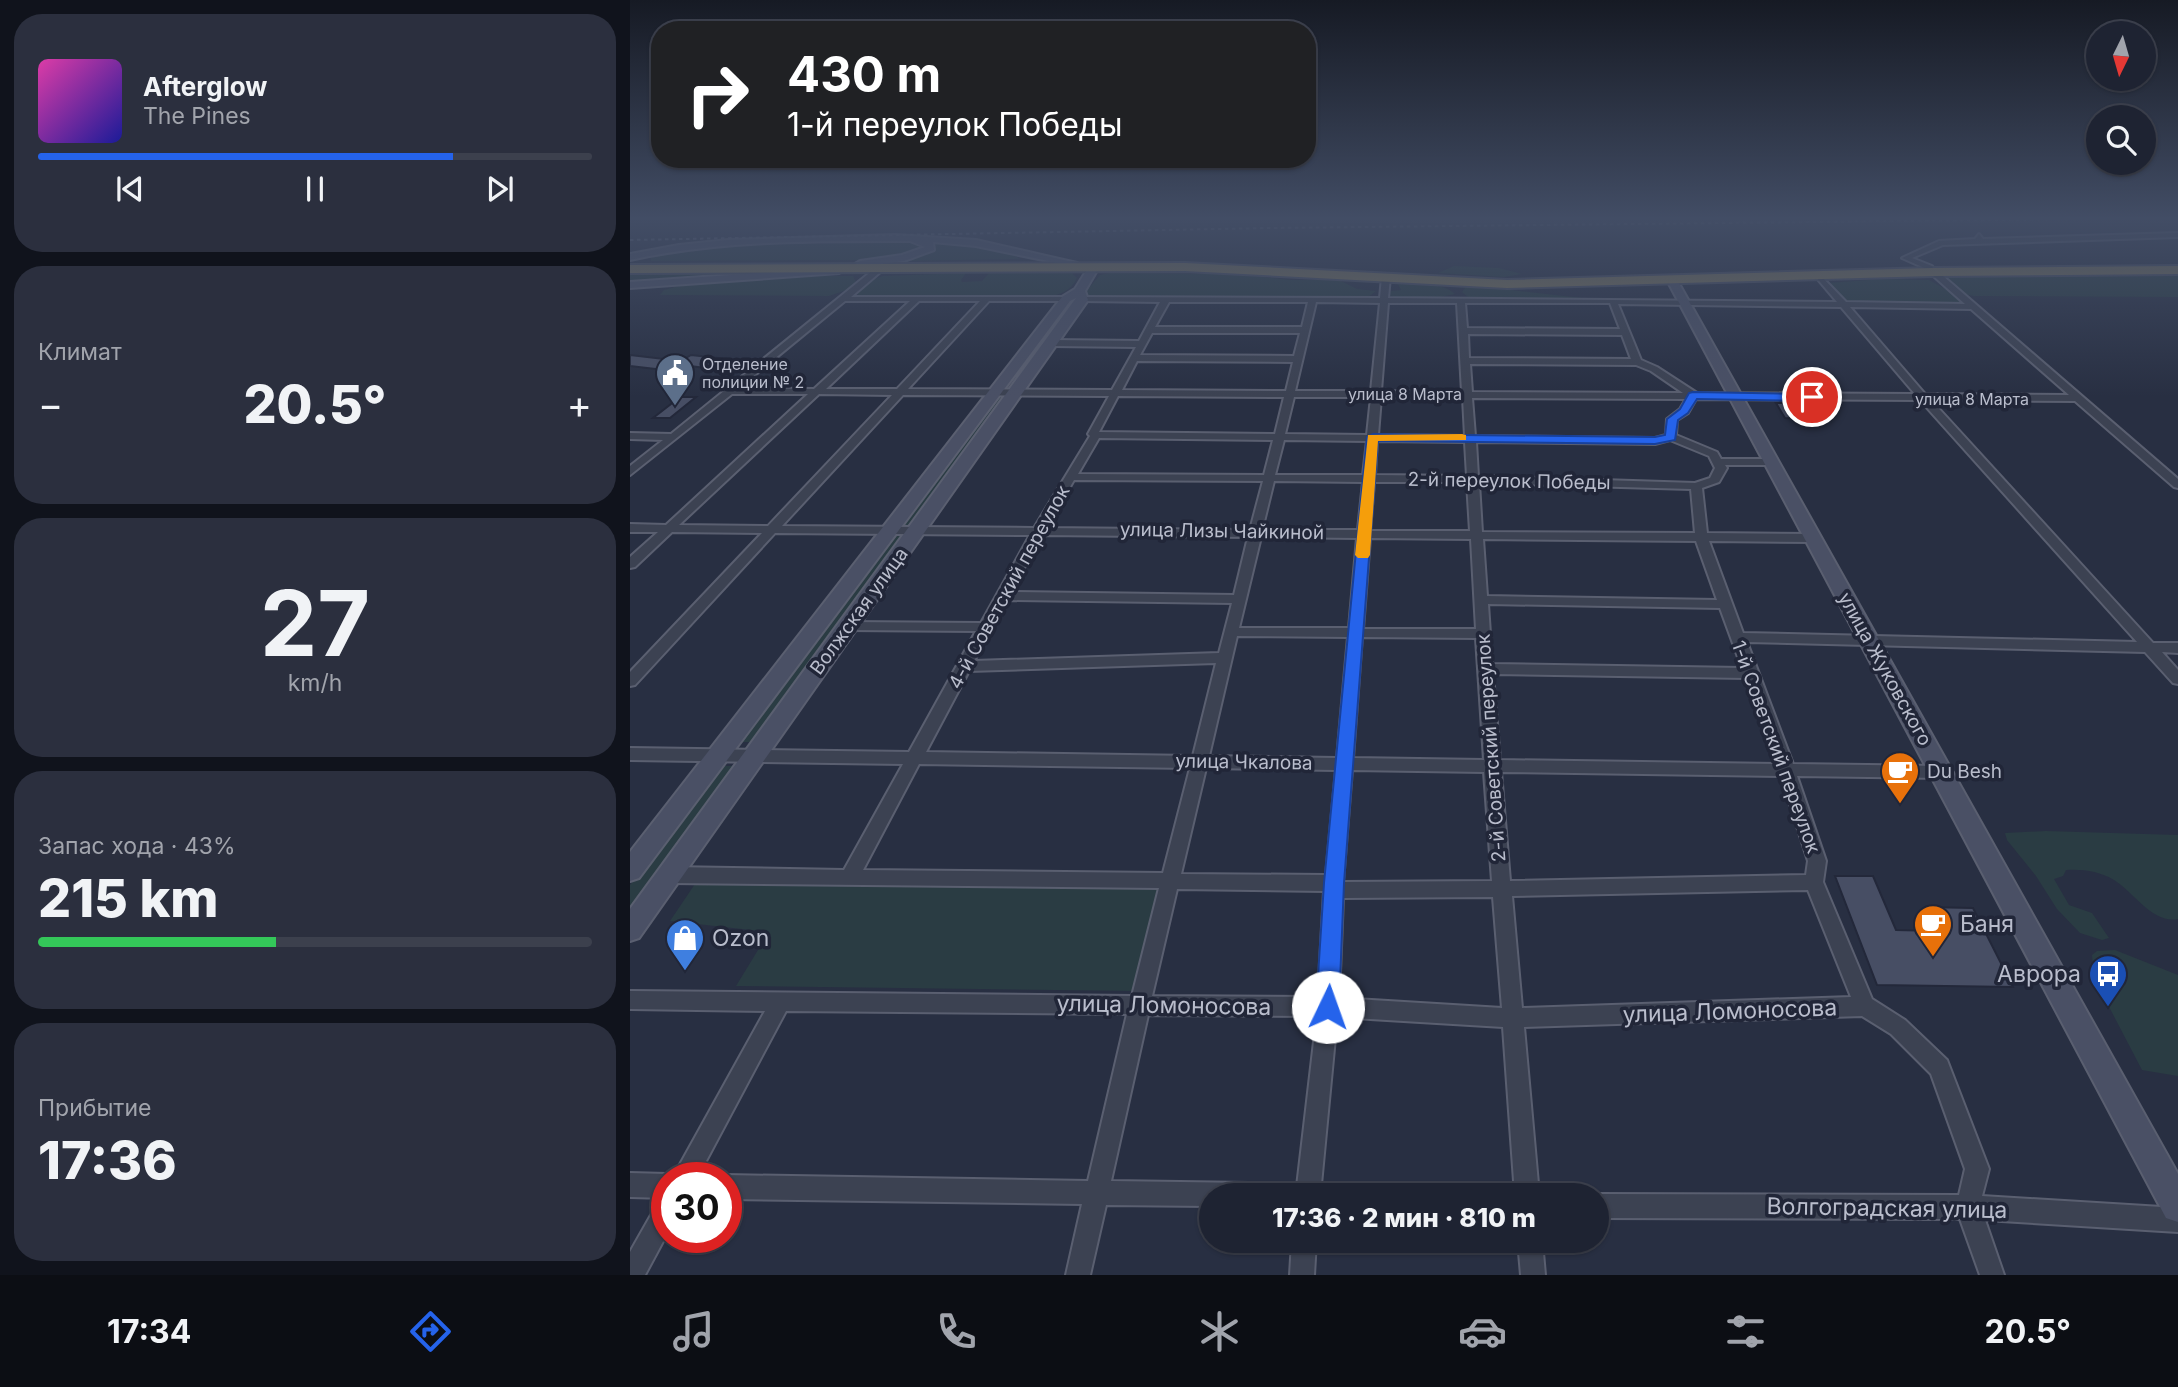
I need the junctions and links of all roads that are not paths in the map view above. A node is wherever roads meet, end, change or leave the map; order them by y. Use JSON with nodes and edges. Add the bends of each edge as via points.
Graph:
{"nodes":[{"id":1,"x":1386,"y":277,"type":"edge"},
{"id":2,"x":726,"y":278,"type":"edge"},
{"id":3,"x":862,"y":278,"type":"edge"},
{"id":4,"x":1089,"y":278,"type":"edge"},
{"id":5,"x":1395,"y":278,"type":"edge"},
{"id":6,"x":1474,"y":278,"type":"edge"},
{"id":7,"x":1670,"y":278,"type":"junction"},
{"id":8,"x":1683,"y":278,"type":"edge"},
{"id":9,"x":1707,"y":278,"type":"edge"},
{"id":10,"x":1820,"y":278,"type":"edge"},
{"id":11,"x":1939,"y":278,"type":"edge"},
{"id":12,"x":630,"y":285,"type":"edge"},
{"id":13,"x":1080,"y":295,"type":"junction"},
{"id":14,"x":841,"y":299,"type":"junction"},
{"id":15,"x":917,"y":299,"type":"junction"},
{"id":16,"x":987,"y":299,"type":"junction"},
{"id":17,"x":1066,"y":299,"type":"junction"},
{"id":18,"x":1166,"y":299,"type":"junction"},
{"id":19,"x":1313,"y":299,"type":"junction"},
{"id":20,"x":1384,"y":299,"type":"junction"},
{"id":21,"x":1461,"y":301,"type":"junction"},
{"id":22,"x":1613,"y":301,"type":"junction"},
{"id":23,"x":1684,"y":303,"type":"junction"},
{"id":24,"x":1844,"y":304,"type":"junction"},
{"id":25,"x":1973,"y":307,"type":"junction"},
{"id":26,"x":1151,"y":330,"type":"junction"},
{"id":27,"x":1307,"y":330,"type":"junction"},
{"id":28,"x":1463,"y":331,"type":"junction"},
{"id":29,"x":1625,"y":332,"type":"junction"},
{"id":30,"x":1052,"y":343,"type":"junction"},
{"id":31,"x":1143,"y":344,"type":"junction"},
{"id":32,"x":1136,"y":358,"type":"junction"},
{"id":33,"x":1300,"y":359,"type":"junction"},
{"id":34,"x":1464,"y":361,"type":"junction"},
{"id":35,"x":1637,"y":362,"type":"junction"},
{"id":36,"x":731,"y":391,"type":"junction"},
{"id":37,"x":816,"y":392,"type":"junction"},
{"id":38,"x":899,"y":392,"type":"junction"},
{"id":39,"x":995,"y":392,"type":"junction"},
{"id":40,"x":1016,"y":392,"type":"junction"},
{"id":41,"x":1115,"y":393,"type":"junction"},
{"id":42,"x":1292,"y":394,"type":"junction"},
{"id":43,"x":1468,"y":394,"type":"junction"},
{"id":44,"x":1378,"y":395,"type":"junction"},
{"id":45,"x":1693,"y":396,"type":"junction"},
{"id":46,"x":1735,"y":396,"type":"junction"},
{"id":47,"x":2079,"y":398,"type":"junction"},
{"id":48,"x":1926,"y":400,"type":"junction"},
{"id":49,"x":1096,"y":435,"type":"junction"},
{"id":50,"x":630,"y":436,"type":"edge"},
{"id":51,"x":1280,"y":436,"type":"junction"},
{"id":52,"x":673,"y":437,"type":"junction"},
{"id":53,"x":1373,"y":437,"type":"junction"},
{"id":54,"x":1470,"y":437,"type":"junction"},
{"id":55,"x":1671,"y":438,"type":"junction"},
{"id":56,"x":1717,"y":461,"type":"junction"},
{"id":57,"x":1772,"y":462,"type":"junction"},
{"id":58,"x":630,"y":472,"type":"edge"},
{"id":59,"x":1071,"y":477,"type":"junction"},
{"id":60,"x":1272,"y":478,"type":"junction"},
{"id":61,"x":1369,"y":478,"type":"junction"},
{"id":62,"x":1472,"y":479,"type":"junction"},
{"id":63,"x":2178,"y":485,"type":"edge"},
{"id":64,"x":1696,"y":486,"type":"junction"},
{"id":65,"x":630,"y":528,"type":"edge"},
{"id":66,"x":669,"y":528,"type":"junction"},
{"id":67,"x":773,"y":528,"type":"junction"},
{"id":68,"x":890,"y":528,"type":"junction"},
{"id":69,"x":919,"y":528,"type":"junction"},
{"id":70,"x":1039,"y":529,"type":"junction"},
{"id":71,"x":1257,"y":531,"type":"junction"},
{"id":72,"x":1364,"y":532,"type":"junction"},
{"id":73,"x":1476,"y":533,"type":"junction"},
{"id":74,"x":1701,"y":537,"type":"junction"},
{"id":75,"x":1813,"y":538,"type":"junction"},
{"id":76,"x":630,"y":564,"type":"edge"},
{"id":77,"x":1003,"y":596,"type":"junction"},
{"id":78,"x":1240,"y":599,"type":"junction"},
{"id":79,"x":1481,"y":600,"type":"junction"},
{"id":80,"x":1725,"y":604,"type":"junction"},
{"id":81,"x":848,"y":626,"type":"junction"},
{"id":82,"x":986,"y":627,"type":"junction"},
{"id":83,"x":1232,"y":632,"type":"junction"},
{"id":84,"x":1356,"y":633,"type":"junction"},
{"id":85,"x":1483,"y":634,"type":"junction"},
{"id":86,"x":1738,"y":637,"type":"junction"},
{"id":87,"x":1869,"y":639,"type":"junction"},
{"id":88,"x":2151,"y":647,"type":"junction"},
{"id":89,"x":2178,"y":648,"type":"edge"},
{"id":90,"x":1226,"y":658,"type":"junction"},
{"id":91,"x":965,"y":666,"type":"junction"},
{"id":92,"x":1485,"y":669,"type":"junction"},
{"id":93,"x":1751,"y":673,"type":"junction"},
{"id":94,"x":2178,"y":680,"type":"edge"},
{"id":95,"x":630,"y":681,"type":"edge"},
{"id":96,"x":630,"y":754,"type":"edge"},
{"id":97,"x":718,"y":755,"type":"junction"},
{"id":98,"x":755,"y":756,"type":"junction"},
{"id":99,"x":915,"y":758,"type":"junction"},
{"id":100,"x":1200,"y":762,"type":"junction"},
{"id":101,"x":1345,"y":764,"type":"junction"},
{"id":102,"x":1492,"y":766,"type":"junction"},
{"id":103,"x":1787,"y":769,"type":"junction"},
{"id":104,"x":1941,"y":772,"type":"junction"},
{"id":105,"x":630,"y":871,"type":"edge"},
{"id":106,"x":670,"y":875,"type":"junction"},
{"id":107,"x":849,"y":878,"type":"junction"},
{"id":108,"x":1814,"y":881,"type":"junction"},
{"id":109,"x":1171,"y":882,"type":"junction"},
{"id":110,"x":1334,"y":887,"type":"junction"},
{"id":111,"x":1502,"y":889,"type":"junction"},
{"id":112,"x":630,"y":930,"type":"edge"},
{"id":113,"x":630,"y":1000,"type":"edge"},
{"id":114,"x":780,"y":1003,"type":"junction"},
{"id":115,"x":1140,"y":1004,"type":"junction"},
{"id":116,"x":1865,"y":1006,"type":"junction"},
{"id":117,"x":1328,"y":1007,"type":"junction"},
{"id":118,"x":1512,"y":1018,"type":"junction"},
{"id":119,"x":693,"y":1162,"type":"edge"},
{"id":120,"x":1309,"y":1183,"type":"edge"},
{"id":121,"x":1526,"y":1183,"type":"edge"},
{"id":122,"x":630,"y":1185,"type":"edge"},
{"id":123,"x":651,"y":1186,"type":"edge"},
{"id":124,"x":742,"y":1187,"type":"edge"},
{"id":125,"x":1095,"y":1193,"type":"junction"},
{"id":126,"x":1199,"y":1194,"type":"edge"},
{"id":127,"x":1609,"y":1206,"type":"edge"},
{"id":128,"x":2178,"y":1206,"type":"edge"},
{"id":129,"x":1968,"y":1207,"type":"junction"},
{"id":130,"x":2178,"y":1220,"type":"edge"},
{"id":131,"x":651,"y":1238,"type":"edge"},
{"id":132,"x":1303,"y":1253,"type":"edge"},
{"id":133,"x":1531,"y":1253,"type":"edge"},
{"id":134,"x":631,"y":1275,"type":"edge"},
{"id":135,"x":1078,"y":1275,"type":"edge"},
{"id":136,"x":1301,"y":1275,"type":"edge"},
{"id":137,"x":1533,"y":1275,"type":"edge"},
{"id":138,"x":1992,"y":1275,"type":"edge"}],
"edges":[{"from":1,"to":20,"type":"street"},
{"from":2,"to":12,"type":"main road"},
{"from":3,"to":14,"type":"street"},
{"from":4,"to":13,"type":"main road","name":"Волжская улица"},
{"from":5,"to":7,"type":"highway","via":[[1507,284]]},
{"from":6,"to":7,"type":"highway"},
{"from":7,"to":8,"type":"highway"},
{"from":7,"to":9,"type":"highway"},
{"from":7,"to":23,"type":"main road","name":"улица Жуковского"},
{"from":10,"to":24,"type":"street"},
{"from":11,"to":25,"type":"street"},
{"from":13,"to":17,"type":"main road","name":"Волжская улица"},
{"from":13,"to":18,"type":"street"},
{"from":13,"to":30,"type":"main road","name":"Волжская улица"},
{"from":14,"to":15,"type":"street"},
{"from":14,"to":36,"type":"street"},
{"from":15,"to":16,"type":"street"},
{"from":15,"to":37,"type":"street"},
{"from":16,"to":17,"type":"street"},
{"from":16,"to":38,"type":"street"},
{"from":17,"to":39,"type":"main road","name":"Волжская улица"},
{"from":18,"to":19,"type":"street"},
{"from":18,"to":26,"type":"street","name":"4-й Советский переулок"},
{"from":19,"to":20,"type":"street"},
{"from":19,"to":27,"type":"street"},
{"from":20,"to":21,"type":"street"},
{"from":20,"to":44,"type":"street"},
{"from":21,"to":22,"type":"street"},
{"from":21,"to":28,"type":"street","name":"2-й Советский переулок"},
{"from":22,"to":23,"type":"street"},
{"from":22,"to":29,"type":"street"},
{"from":23,"to":24,"type":"street"},
{"from":23,"to":46,"type":"main road","name":"улица Жуковского"},
{"from":24,"to":25,"type":"street"},
{"from":24,"to":48,"type":"street"},
{"from":25,"to":47,"type":"street"},
{"from":26,"to":27,"type":"street"},
{"from":26,"to":31,"type":"street","name":"4-й Советский переулок"},
{"from":27,"to":33,"type":"street"},
{"from":28,"to":29,"type":"street"},
{"from":28,"to":34,"type":"street","name":"2-й Советский переулок"},
{"from":29,"to":35,"type":"street"},
{"from":30,"to":31,"type":"street"},
{"from":30,"to":40,"type":"main road","name":"Волжская улица"},
{"from":31,"to":32,"type":"street","name":"4-й Советский переулок"},
{"from":32,"to":33,"type":"street"},
{"from":32,"to":41,"type":"street","name":"4-й Советский переулок"},
{"from":33,"to":42,"type":"street"},
{"from":34,"to":35,"type":"street"},
{"from":34,"to":43,"type":"street","name":"2-й Советский переулок"},
{"from":35,"to":45,"type":"street"},
{"from":36,"to":37,"type":"street","name":"улица 8 Марта"},
{"from":36,"to":52,"type":"street"},
{"from":37,"to":38,"type":"street","name":"улица 8 Марта"},
{"from":37,"to":66,"type":"street"},
{"from":38,"to":39,"type":"street","name":"улица 8 Марта"},
{"from":38,"to":67,"type":"street"},
{"from":39,"to":40,"type":"street","name":"улица 8 Марта"},
{"from":39,"to":68,"type":"main road","name":"Волжская улица"},
{"from":40,"to":41,"type":"street","name":"улица 8 Марта"},
{"from":40,"to":69,"type":"main road","name":"Волжская улица"},
{"from":41,"to":42,"type":"street","name":"улица 8 Марта"},
{"from":41,"to":49,"type":"street","name":"4-й Советский переулок"},
{"from":42,"to":44,"type":"street","name":"улица 8 Марта"},
{"from":42,"to":51,"type":"street"},
{"from":43,"to":44,"type":"street","name":"улица 8 Марта"},
{"from":43,"to":45,"type":"street","name":"улица 8 Марта"},
{"from":43,"to":54,"type":"street","name":"2-й Советский переулок"},
{"from":44,"to":53,"type":"street"},
{"from":45,"to":46,"type":"street","name":"улица 8 Марта"},
{"from":45,"to":55,"type":"street","via":[[1672,419]]},
{"from":46,"to":48,"type":"street","name":"улица 8 Марта"},
{"from":46,"to":57,"type":"main road","name":"улица Жуковского"},
{"from":47,"to":48,"type":"street","name":"улица 8 Марта"},
{"from":47,"to":63,"type":"street"},
{"from":48,"to":88,"type":"street"},
{"from":49,"to":51,"type":"street"},
{"from":49,"to":59,"type":"street","name":"4-й Советский переулок"},
{"from":50,"to":52,"type":"street"},
{"from":51,"to":53,"type":"street"},
{"from":51,"to":60,"type":"street"},
{"from":52,"to":58,"type":"street"},
{"from":53,"to":54,"type":"street"},
{"from":53,"to":61,"type":"street"},
{"from":54,"to":55,"type":"street"},
{"from":54,"to":62,"type":"street","name":"2-й Советский переулок"},
{"from":55,"to":56,"type":"street","via":[[1713,454]]},
{"from":56,"to":57,"type":"street"},
{"from":56,"to":64,"type":"street","via":[[1721,468],[1715,480]]},
{"from":57,"to":75,"type":"main road","name":"улица Жуковского"},
{"from":59,"to":60,"type":"street","name":"2-й переулок Победы"},
{"from":59,"to":70,"type":"street","name":"4-й Советский переулок"},
{"from":60,"to":61,"type":"street","name":"2-й переулок Победы"},
{"from":60,"to":71,"type":"street"},
{"from":61,"to":62,"type":"street","name":"2-й переулок Победы"},
{"from":61,"to":72,"type":"street"},
{"from":62,"to":64,"type":"street","name":"2-й переулок Победы"},
{"from":62,"to":73,"type":"street","name":"2-й Советский переулок"},
{"from":64,"to":74,"type":"street","name":"1-й Советский переулок"},
{"from":65,"to":66,"type":"street","name":"улица Лизы Чайкиной"},
{"from":66,"to":67,"type":"street","name":"улица Лизы Чайкиной"},
{"from":66,"to":76,"type":"street"},
{"from":67,"to":68,"type":"street","name":"улица Лизы Чайкиной"},
{"from":67,"to":95,"type":"street"},
{"from":68,"to":69,"type":"street","name":"улица Лизы Чайкиной"},
{"from":68,"to":97,"type":"main road","name":"Волжская улица"},
{"from":69,"to":70,"type":"street","name":"улица Лизы Чайкиной"},
{"from":69,"to":81,"type":"main road","name":"Волжская улица"},
{"from":70,"to":71,"type":"street","name":"улица Лизы Чайкиной"},
{"from":70,"to":77,"type":"street","name":"4-й Советский переулок"},
{"from":71,"to":72,"type":"street","name":"улица Лизы Чайкиной"},
{"from":71,"to":78,"type":"street"},
{"from":72,"to":73,"type":"street","name":"улица Лизы Чайкиной"},
{"from":72,"to":84,"type":"street"},
{"from":73,"to":74,"type":"street","name":"улица Лизы Чайкиной"},
{"from":73,"to":79,"type":"street","name":"2-й Советский переулок"},
{"from":74,"to":75,"type":"street","name":"улица Лизы Чайкиной"},
{"from":74,"to":80,"type":"street","name":"1-й Советский переулок"},
{"from":75,"to":87,"type":"main road","name":"улица Жуковского"},
{"from":77,"to":78,"type":"street"},
{"from":77,"to":82,"type":"street","name":"4-й Советский переулок"},
{"from":78,"to":83,"type":"street"},
{"from":79,"to":80,"type":"street"},
{"from":79,"to":85,"type":"street","name":"2-й Советский переулок"},
{"from":80,"to":86,"type":"street","name":"1-й Советский переулок"},
{"from":81,"to":82,"type":"street"},
{"from":81,"to":98,"type":"main road","name":"Волжская улица"},
{"from":82,"to":91,"type":"street","name":"4-й Советский переулок"},
{"from":83,"to":84,"type":"street"},
{"from":83,"to":90,"type":"street"},
{"from":84,"to":85,"type":"street"},
{"from":84,"to":101,"type":"street"},
{"from":85,"to":92,"type":"street","name":"2-й Советский переулок"},
{"from":86,"to":87,"type":"street"},
{"from":86,"to":93,"type":"street","name":"1-й Советский переулок"},
{"from":87,"to":88,"type":"street"},
{"from":87,"to":104,"type":"main road","name":"улица Жуковского"},
{"from":88,"to":89,"type":"street"},
{"from":88,"to":94,"type":"street"},
{"from":90,"to":91,"type":"street"},
{"from":90,"to":100,"type":"street"},
{"from":91,"to":99,"type":"street","name":"4-й Советский переулок"},
{"from":92,"to":93,"type":"street"},
{"from":92,"to":102,"type":"street","name":"2-й Советский переулок"},
{"from":93,"to":103,"type":"street","name":"1-й Советский переулок"},
{"from":96,"to":97,"type":"street","name":"улица Чкалова"},
{"from":97,"to":98,"type":"street","name":"улица Чкалова"},
{"from":97,"to":105,"type":"main road","name":"Волжская улица"},
{"from":98,"to":99,"type":"street","name":"улица Чкалова"},
{"from":98,"to":106,"type":"main road","name":"Волжская улица"},
{"from":99,"to":100,"type":"street","name":"улица Чкалова"},
{"from":99,"to":107,"type":"street","name":"4-й Советский переулок"},
{"from":100,"to":101,"type":"street","name":"улица Чкалова"},
{"from":100,"to":109,"type":"street"},
{"from":101,"to":102,"type":"street","name":"улица Чкалова"},
{"from":101,"to":110,"type":"street"},
{"from":102,"to":103,"type":"street","name":"улица Чкалова"},
{"from":102,"to":111,"type":"street","name":"2-й Советский переулок"},
{"from":103,"to":104,"type":"street","name":"улица Чкалова"},
{"from":103,"to":108,"type":"street","name":"1-й Советский переулок","via":[[1817,861]]},
{"from":104,"to":128,"type":"main road","name":"улица Жуковского"},
{"from":106,"to":107,"type":"street"},
{"from":106,"to":112,"type":"main road","name":"Волжская улица"},
{"from":107,"to":109,"type":"street"},
{"from":108,"to":111,"type":"street"},
{"from":108,"to":116,"type":"street","name":"1-й Советский переулок"},
{"from":109,"to":110,"type":"street"},
{"from":109,"to":115,"type":"street"},
{"from":110,"to":111,"type":"street"},
{"from":110,"to":117,"type":"street"},
{"from":111,"to":118,"type":"street","name":"2-й Советский переулок"},
{"from":113,"to":114,"type":"street","name":"улица Ломоносова"},
{"from":114,"to":115,"type":"street","name":"улица Ломоносова"},
{"from":114,"to":119,"type":"street"},
{"from":115,"to":117,"type":"street","name":"улица Ломоносова"},
{"from":115,"to":125,"type":"street"},
{"from":116,"to":118,"type":"street","name":"улица Ломоносова"},
{"from":116,"to":129,"type":"street","via":[[1898,1027],[1939,1067],[1977,1169]]},
{"from":117,"to":118,"type":"street","name":"улица Ломоносова"},
{"from":117,"to":120,"type":"street"},
{"from":118,"to":121,"type":"street","name":"2-й Советский переулок"},
{"from":122,"to":123,"type":"street"},
{"from":124,"to":125,"type":"street"},
{"from":125,"to":126,"type":"street"},
{"from":125,"to":135,"type":"street"},
{"from":127,"to":129,"type":"street","name":"Волгоградская улица"},
{"from":129,"to":130,"type":"street","name":"Волгоградская улица"},
{"from":129,"to":138,"type":"street"},
{"from":131,"to":134,"type":"street"},
{"from":132,"to":136,"type":"street"},
{"from":133,"to":137,"type":"street"}]}
